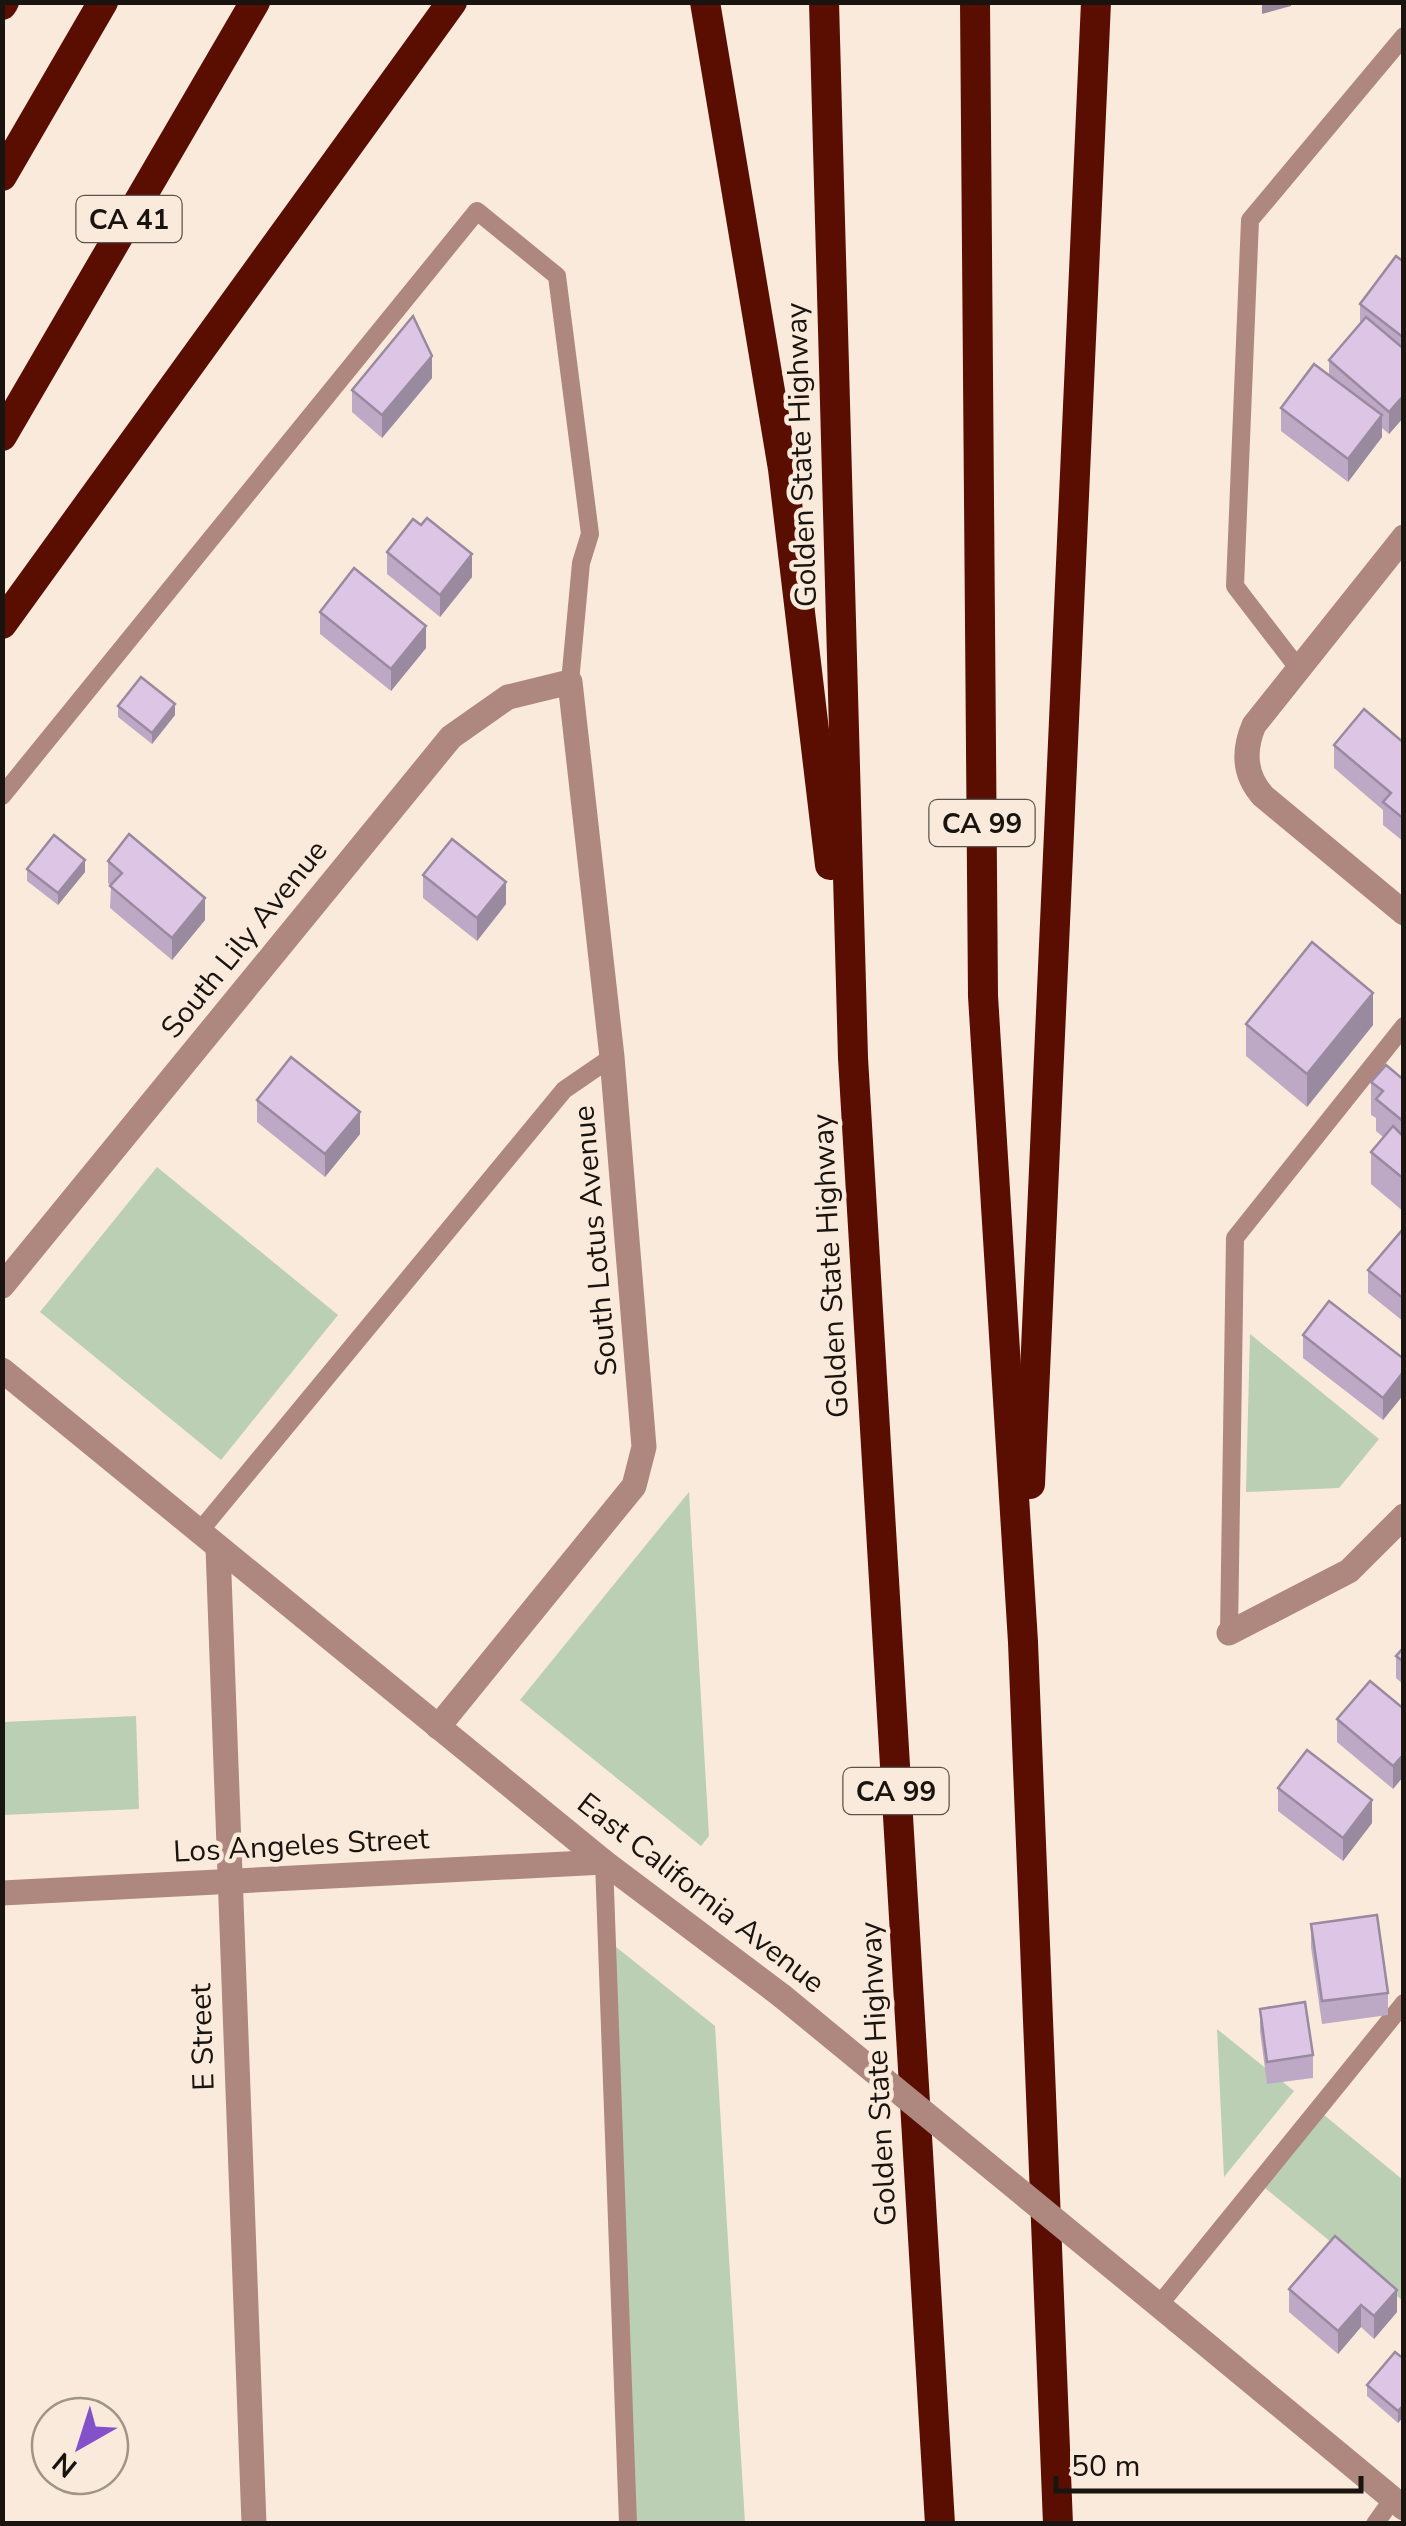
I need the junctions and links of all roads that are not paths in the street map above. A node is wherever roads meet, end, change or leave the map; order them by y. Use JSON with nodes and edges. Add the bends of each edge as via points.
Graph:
{"nodes":[{"id":1,"x":103,"y":2,"type":"edge"},
{"id":2,"x":255,"y":2,"type":"edge"},
{"id":3,"x":452,"y":2,"type":"edge"},
{"id":4,"x":705,"y":2,"type":"edge"},
{"id":5,"x":824,"y":2,"type":"edge"},
{"id":6,"x":975,"y":2,"type":"edge"},
{"id":7,"x":1096,"y":2,"type":"edge"},
{"id":8,"x":1404,"y":36,"type":"edge"},
{"id":9,"x":2,"y":176,"type":"edge"},
{"id":10,"x":2,"y":436,"type":"edge"},
{"id":11,"x":1404,"y":537,"type":"edge"},
{"id":12,"x":2,"y":624,"type":"edge"},
{"id":13,"x":1298,"y":668,"type":"junction"},
{"id":14,"x":570,"y":682,"type":"junction"},
{"id":15,"x":2,"y":796,"type":"edge"},
{"id":16,"x":1404,"y":912,"type":"edge"},
{"id":17,"x":1404,"y":1026,"type":"edge"},
{"id":18,"x":612,"y":1057,"type":"junction"},
{"id":19,"x":853,"y":1058,"type":"junction"},
{"id":20,"x":2,"y":1286,"type":"edge"},
{"id":21,"x":2,"y":1370,"type":"edge"},
{"id":22,"x":1404,"y":1516,"type":"edge"},
{"id":23,"x":208,"y":1540,"type":"junction"},
{"id":24,"x":1228,"y":1633,"type":"joint"},
{"id":25,"x":1024,"y":1642,"type":"junction"},
{"id":26,"x":438,"y":1727,"type":"junction"},
{"id":27,"x":604,"y":1862,"type":"junction"},
{"id":28,"x":228,"y":1881,"type":"junction"},
{"id":29,"x":2,"y":1893,"type":"edge"},
{"id":30,"x":1404,"y":2003,"type":"edge"},
{"id":31,"x":1168,"y":2313,"type":"junction"},
{"id":32,"x":1400,"y":2498,"type":"edge"},
{"id":33,"x":254,"y":2524,"type":"edge"},
{"id":34,"x":628,"y":2524,"type":"edge"},
{"id":35,"x":940,"y":2524,"type":"edge"},
{"id":36,"x":1058,"y":2524,"type":"edge"},
{"id":37,"x":1375,"y":2524,"type":"edge"}],
"edges":[{"from":1,"to":9,"type":"highway"},
{"from":2,"to":10,"type":"highway","number":"CA 41"},
{"from":3,"to":12,"type":"highway"},
{"from":4,"to":19,"type":"highway","via":[[783,469]]},
{"from":5,"to":19,"type":"highway","name":"Golden State Highway","number":"CA 99"},
{"from":6,"to":25,"type":"highway","number":"CA 99","via":[[983,996]]},
{"from":7,"to":25,"type":"highway"},
{"from":8,"to":13,"type":"lane","via":[[1250,220],[1236,586]]},
{"from":11,"to":13,"type":"street"},
{"from":13,"to":16,"type":"street","via":[[1254,725],[1246,756],[1253,786]]},
{"from":14,"to":15,"type":"lane","via":[[581,563],[590,534],[558,276],[477,212]]},
{"from":14,"to":18,"type":"street","name":"South Lotus Avenue"},
{"from":14,"to":20,"type":"street","name":"South Lily Avenue","via":[[508,697],[450,736]]},
{"from":17,"to":24,"type":"lane","via":[[1235,1238]]},
{"from":18,"to":23,"type":"lane","via":[[564,1090]]},
{"from":18,"to":26,"type":"street","name":"South Lotus Avenue","via":[[644,1447],[634,1486]]},
{"from":19,"to":35,"type":"highway","name":"Golden State Highway","number":"CA 99"},
{"from":21,"to":23,"type":"street","name":"East California Avenue"},
{"from":22,"to":24,"type":"street","via":[[1349,1571]]},
{"from":23,"to":26,"type":"street","name":"East California Avenue"},
{"from":23,"to":28,"type":"street","name":"E Street"},
{"from":25,"to":36,"type":"highway","number":"CA 99"},
{"from":26,"to":27,"type":"street","name":"East California Avenue"},
{"from":27,"to":28,"type":"street","name":"Los Angeles Street"},
{"from":27,"to":31,"type":"street","name":"East California Avenue","bridge":true,"via":[[782,1996]]},
{"from":27,"to":34,"type":"lane"},
{"from":28,"to":29,"type":"street","name":"Los Angeles Street"},
{"from":28,"to":33,"type":"street","name":"E Street"},
{"from":30,"to":31,"type":"lane"},
{"from":31,"to":32,"type":"street","name":"East California Avenue"},
{"from":32,"to":37,"type":"lane"}]}
